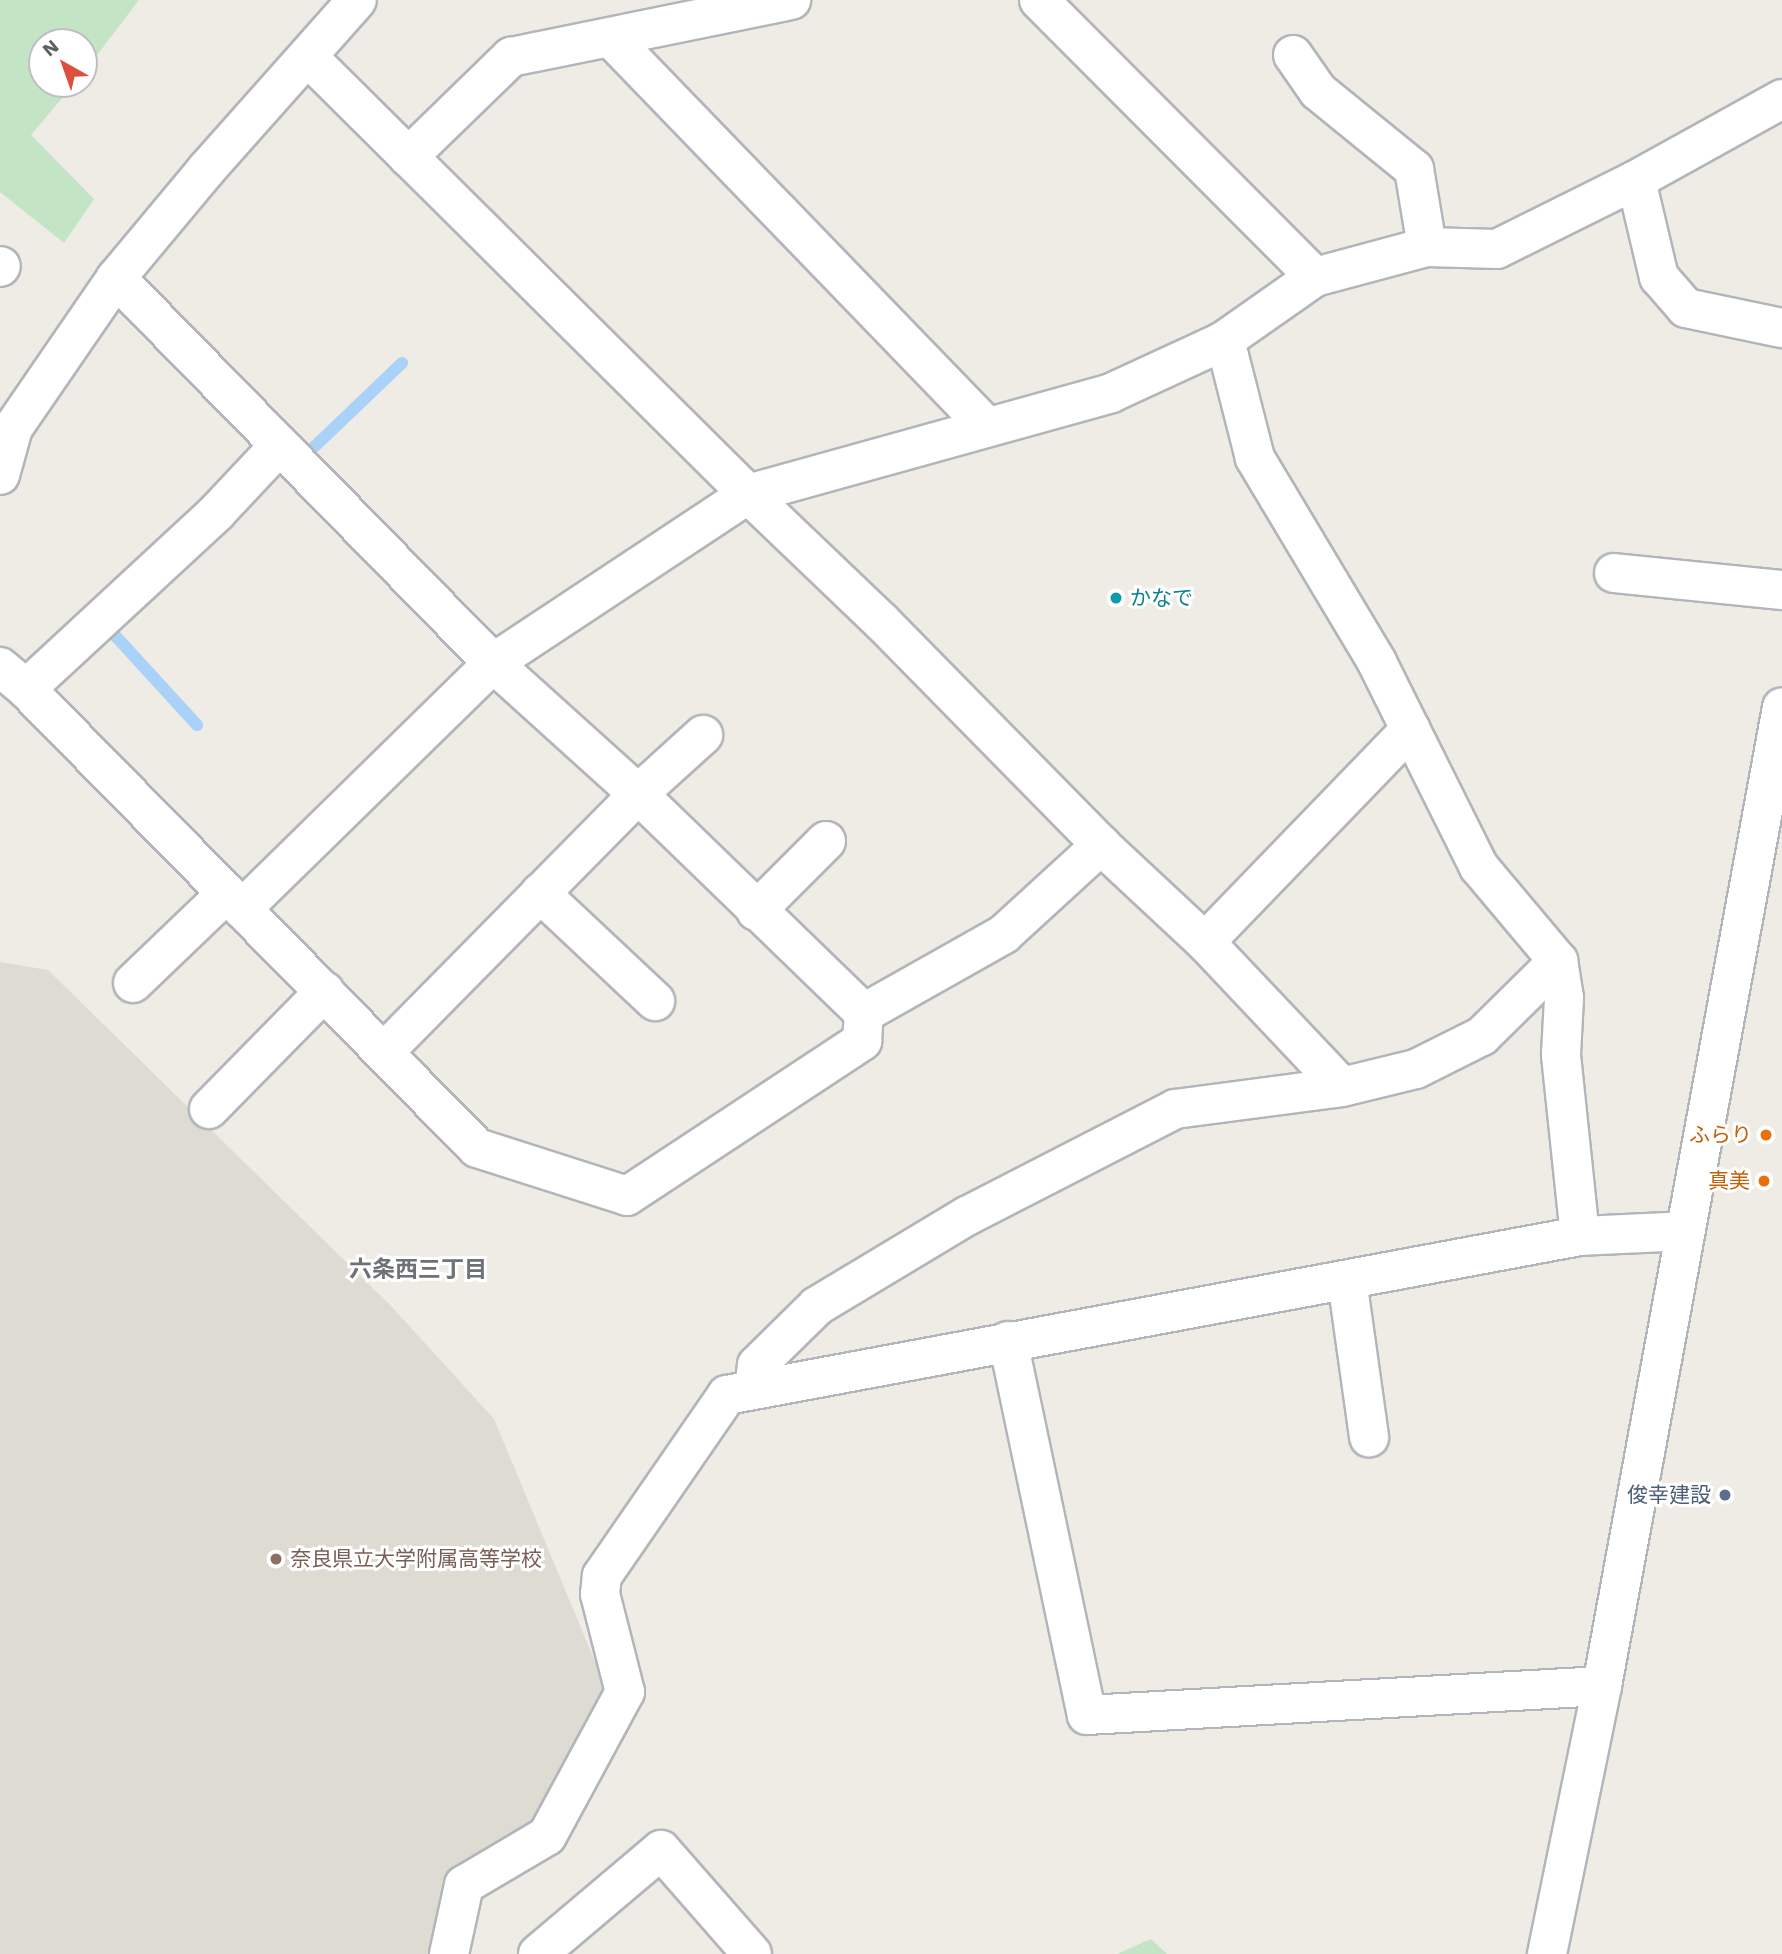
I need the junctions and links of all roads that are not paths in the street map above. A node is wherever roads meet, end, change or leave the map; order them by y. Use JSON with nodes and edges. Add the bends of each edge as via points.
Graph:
{"nodes":[{"id":1,"x":357,"y":0,"type":"edge"},
{"id":2,"x":791,"y":0,"type":"edge"},
{"id":3,"x":1039,"y":0,"type":"edge"},
{"id":4,"x":611,"y":38,"type":"junction"},
{"id":5,"x":1293,"y":55,"type":"dead end"},
{"id":6,"x":308,"y":57,"type":"junction"},
{"id":7,"x":1782,"y":99,"type":"edge"},
{"id":8,"x":408,"y":157,"type":"junction"},
{"id":9,"x":1636,"y":180,"type":"junction"},
{"id":10,"x":1427,"y":247,"type":"junction"},
{"id":11,"x":1314,"y":277,"type":"junction"},
{"id":12,"x":116,"y":278,"type":"junction"},
{"id":13,"x":1782,"y":328,"type":"edge"},
{"id":14,"x":1222,"y":342,"type":"junction"},
{"id":15,"x":7,"y":421,"type":"edge"},
{"id":16,"x":986,"y":426,"type":"junction"},
{"id":17,"x":279,"y":446,"type":"junction"},
{"id":18,"x":0,"y":475,"type":"edge"},
{"id":19,"x":748,"y":494,"type":"junction"},
{"id":20,"x":1614,"y":573,"type":"dead end"},
{"id":21,"x":1782,"y":590,"type":"edge"},
{"id":22,"x":493,"y":663,"type":"junction"},
{"id":23,"x":13,"y":678,"type":"edge"},
{"id":24,"x":1782,"y":706,"type":"edge"},
{"id":25,"x":1410,"y":729,"type":"junction"},
{"id":26,"x":703,"y":735,"type":"dead end"},
{"id":27,"x":1777,"y":775,"type":"edge"},
{"id":28,"x":638,"y":794,"type":"junction"},
{"id":29,"x":826,"y":841,"type":"dead end"},
{"id":30,"x":1101,"y":845,"type":"junction"},
{"id":31,"x":540,"y":893,"type":"junction"},
{"id":32,"x":234,"y":901,"type":"junction"},
{"id":33,"x":757,"y":911,"type":"junction"},
{"id":34,"x":1205,"y":942,"type":"junction"},
{"id":35,"x":1558,"y":961,"type":"junction"},
{"id":36,"x":133,"y":983,"type":"dead end"},
{"id":37,"x":325,"y":991,"type":"junction"},
{"id":38,"x":654,"y":1001,"type":"dead end"},
{"id":39,"x":864,"y":1013,"type":"junction"},
{"id":40,"x":384,"y":1052,"type":"junction"},
{"id":41,"x":1342,"y":1087,"type":"junction"},
{"id":42,"x":209,"y":1109,"type":"dead end"},
{"id":43,"x":1685,"y":1231,"type":"junction"},
{"id":44,"x":1580,"y":1236,"type":"junction"},
{"id":45,"x":1347,"y":1280,"type":"junction"},
{"id":46,"x":1008,"y":1341,"type":"junction"},
{"id":47,"x":754,"y":1389,"type":"junction"},
{"id":48,"x":1369,"y":1437,"type":"dead end"},
{"id":49,"x":1602,"y":1686,"type":"junction"},
{"id":50,"x":449,"y":1954,"type":"edge"},
{"id":51,"x":538,"y":1954,"type":"edge"},
{"id":52,"x":752,"y":1954,"type":"edge"},
{"id":53,"x":1548,"y":1954,"type":"edge"}],
"edges":[{"from":1,"to":6,"type":"street"},
{"from":2,"to":4,"type":"street"},
{"from":3,"to":11,"type":"street"},
{"from":4,"to":8,"type":"street","via":[[511,57]]},
{"from":4,"to":16,"type":"street"},
{"from":5,"to":10,"type":"street","via":[[1318,91],[1414,169]]},
{"from":6,"to":8,"type":"street"},
{"from":6,"to":12,"type":"street"},
{"from":7,"to":9,"type":"street"},
{"from":8,"to":19,"type":"street"},
{"from":9,"to":10,"type":"street","via":[[1497,249]]},
{"from":9,"to":13,"type":"street","via":[[1659,277],[1686,307]]},
{"from":10,"to":11,"type":"street"},
{"from":11,"to":14,"type":"street"},
{"from":12,"to":15,"type":"street"},
{"from":12,"to":17,"type":"street"},
{"from":14,"to":16,"type":"street","via":[[1111,393]]},
{"from":14,"to":25,"type":"street","via":[[1230,356],[1255,458],[1377,662]]},
{"from":15,"to":18,"type":"street"},
{"from":16,"to":19,"type":"street"},
{"from":17,"to":22,"type":"street"},
{"from":17,"to":23,"type":"street","via":[[217,512]]},
{"from":19,"to":22,"type":"street"},
{"from":19,"to":30,"type":"street","via":[[882,622]]},
{"from":20,"to":21,"type":"street"},
{"from":22,"to":28,"type":"street"},
{"from":22,"to":32,"type":"street"},
{"from":23,"to":32,"type":"street"},
{"from":24,"to":27,"type":"street"},
{"from":25,"to":34,"type":"street"},
{"from":25,"to":35,"type":"street","via":[[1479,867]]},
{"from":26,"to":28,"type":"street"},
{"from":27,"to":43,"type":"street"},
{"from":28,"to":31,"type":"street"},
{"from":28,"to":33,"type":"street"},
{"from":29,"to":33,"type":"street"},
{"from":30,"to":34,"type":"street"},
{"from":30,"to":39,"type":"street","via":[[1004,934]]},
{"from":31,"to":38,"type":"street"},
{"from":31,"to":40,"type":"street"},
{"from":32,"to":36,"type":"street"},
{"from":32,"to":37,"type":"street"},
{"from":33,"to":39,"type":"street"},
{"from":34,"to":41,"type":"street"},
{"from":35,"to":41,"type":"street","via":[[1482,1036],[1416,1069]]},
{"from":35,"to":44,"type":"street","via":[[1564,998],[1561,1054]]},
{"from":37,"to":40,"type":"street"},
{"from":37,"to":42,"type":"street"},
{"from":39,"to":40,"type":"street","via":[[862,1041],[626,1196],[478,1148]]},
{"from":41,"to":47,"type":"street","via":[[1175,1109],[1004,1197],[817,1306],[757,1365]]},
{"from":43,"to":44,"type":"street"},
{"from":43,"to":49,"type":"street"},
{"from":44,"to":45,"type":"street"},
{"from":45,"to":46,"type":"street"},
{"from":45,"to":48,"type":"street"},
{"from":46,"to":47,"type":"street"},
{"from":46,"to":49,"type":"street","via":[[1087,1715]]},
{"from":47,"to":50,"type":"street","via":[[727,1395],[603,1576],[600,1594],[625,1692],[548,1836],[464,1885]]},
{"from":49,"to":53,"type":"street"},
{"from":51,"to":52,"type":"street","via":[[661,1850]]}]}
